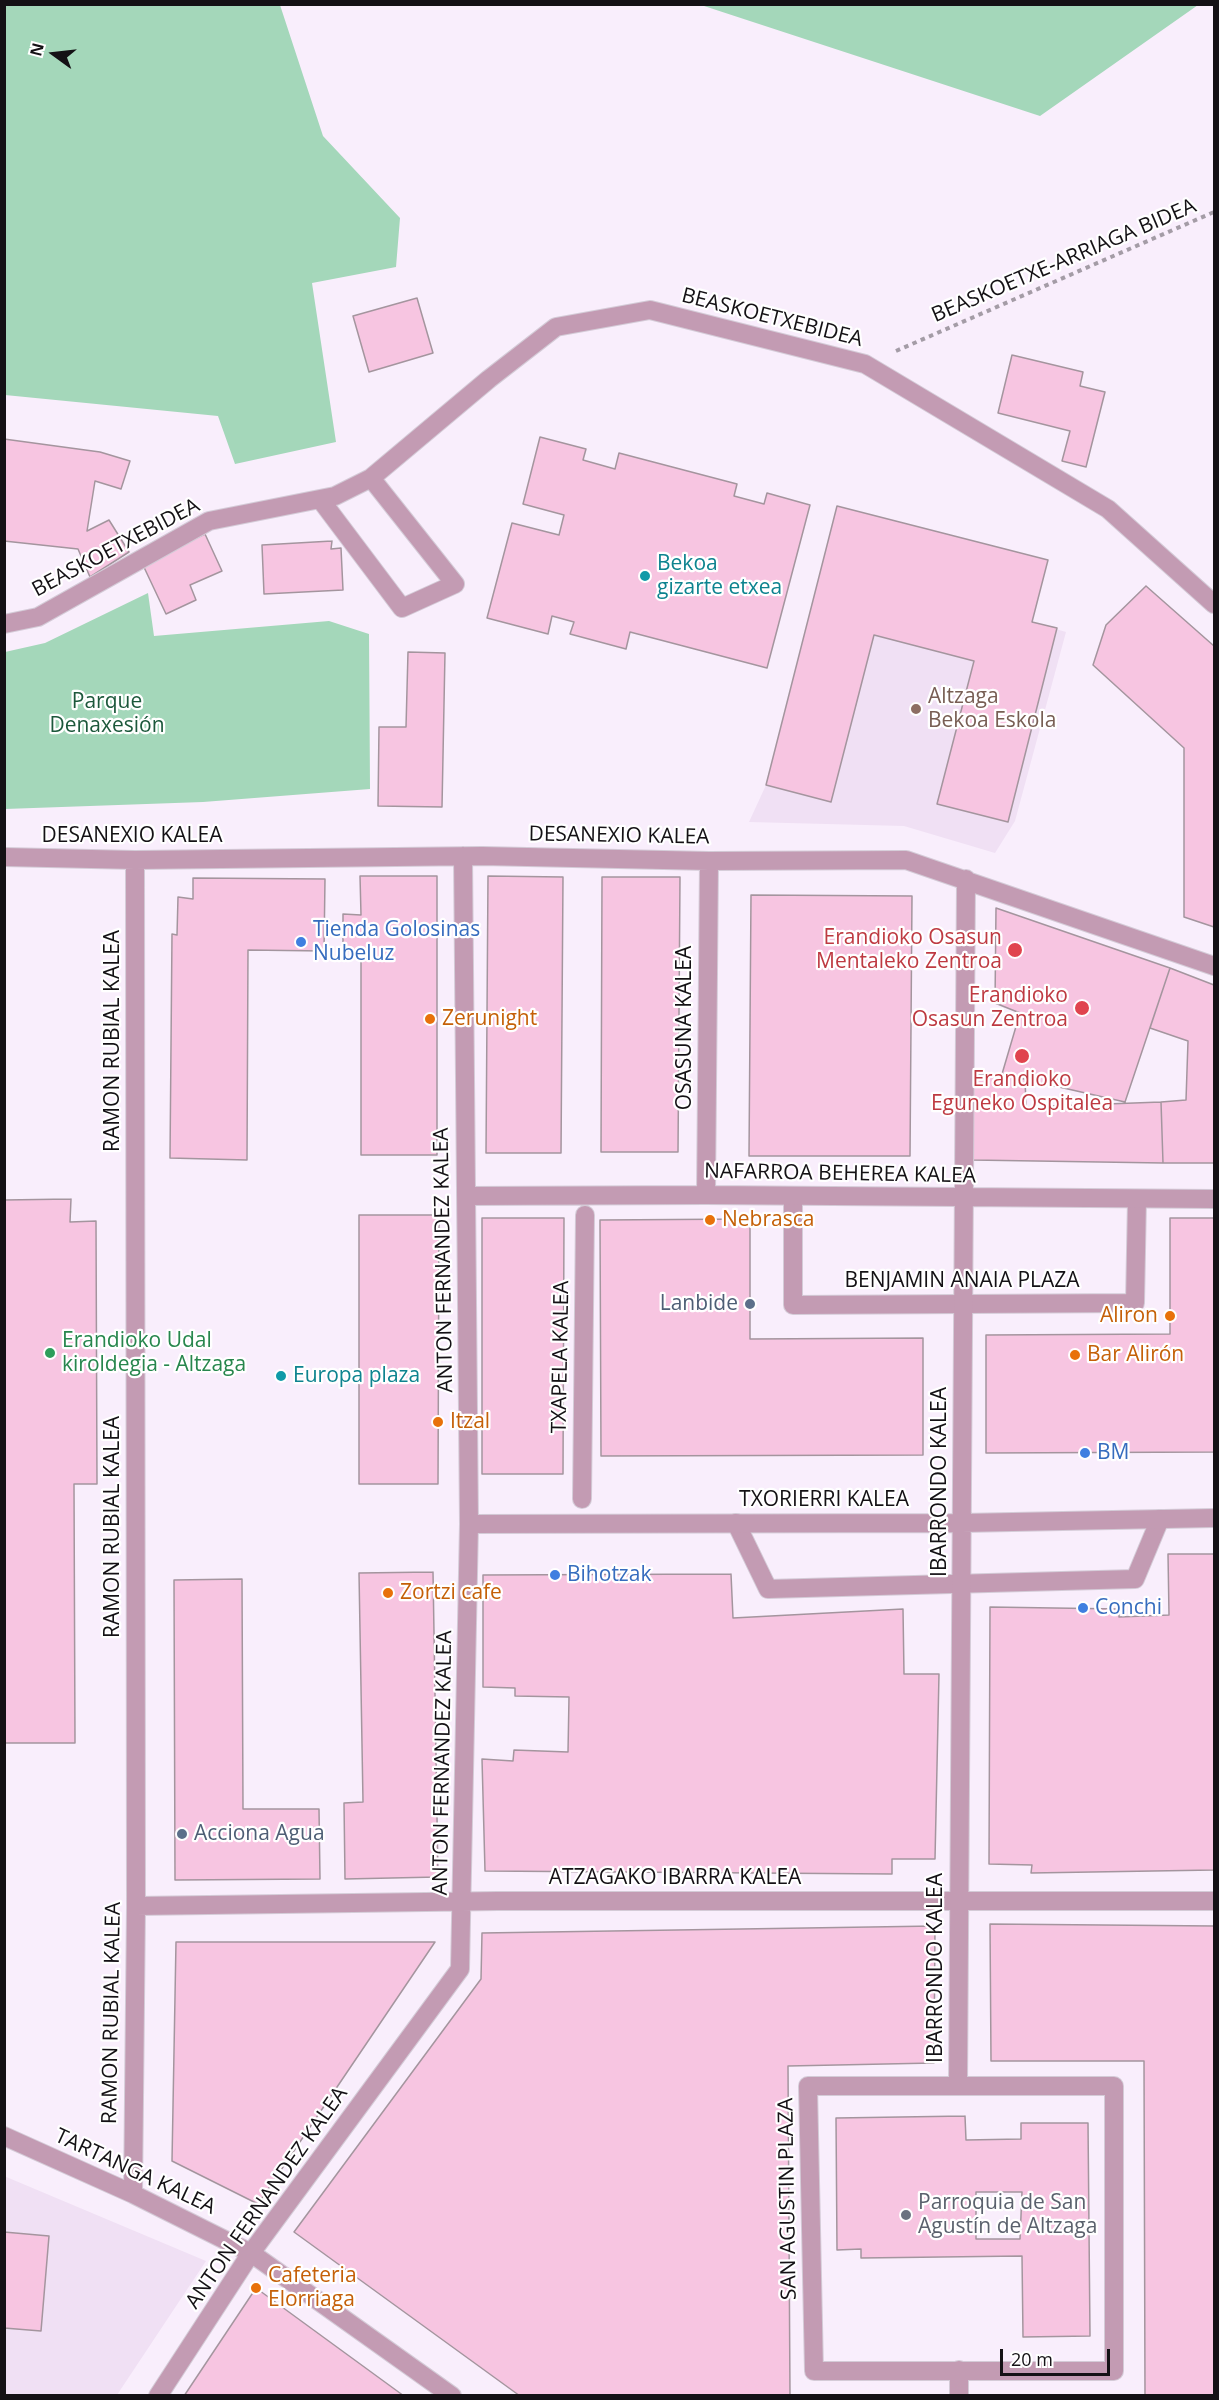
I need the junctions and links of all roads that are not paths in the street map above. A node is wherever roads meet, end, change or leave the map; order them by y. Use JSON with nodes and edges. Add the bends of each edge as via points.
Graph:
{"nodes":[{"id":1,"x":371,"y":478,"type":"junction"},
{"id":2,"x":320,"y":500,"type":"junction"},
{"id":3,"x":1215,"y":604,"type":"edge"},
{"id":4,"x":4,"y":624,"type":"edge"},
{"id":5,"x":463,"y":856,"type":"junction"},
{"id":6,"x":4,"y":857,"type":"edge"},
{"id":7,"x":135,"y":860,"type":"junction"},
{"id":8,"x":709,"y":861,"type":"junction"},
{"id":9,"x":966,"y":879,"type":"junction"},
{"id":10,"x":1215,"y":966,"type":"edge"},
{"id":11,"x":706,"y":1195,"type":"junction"},
{"id":12,"x":466,"y":1196,"type":"junction"},
{"id":13,"x":793,"y":1196,"type":"junction"},
{"id":14,"x":964,"y":1198,"type":"junction"},
{"id":15,"x":1137,"y":1199,"type":"junction"},
{"id":16,"x":1215,"y":1199,"type":"edge"},
{"id":17,"x":585,"y":1215,"type":"dead end"},
{"id":18,"x":964,"y":1303,"type":"junction"},
{"id":19,"x":582,"y":1499,"type":"dead end"},
{"id":20,"x":1215,"y":1518,"type":"edge"},
{"id":21,"x":1160,"y":1520,"type":"junction"},
{"id":22,"x":736,"y":1523,"type":"junction"},
{"id":23,"x":962,"y":1523,"type":"junction"},
{"id":24,"x":469,"y":1524,"type":"junction"},
{"id":25,"x":962,"y":1584,"type":"junction"},
{"id":26,"x":959,"y":1899,"type":"junction"},
{"id":27,"x":463,"y":1901,"type":"junction"},
{"id":28,"x":1215,"y":1901,"type":"edge"},
{"id":29,"x":136,"y":1906,"type":"junction"},
{"id":30,"x":958,"y":2086,"type":"junction"},
{"id":31,"x":4,"y":2136,"type":"edge"},
{"id":32,"x":133,"y":2194,"type":"junction"},
{"id":33,"x":251,"y":2253,"type":"junction"},
{"id":34,"x":959,"y":2370,"type":"junction"},
{"id":35,"x":158,"y":2396,"type":"edge"},
{"id":36,"x":452,"y":2396,"type":"edge"},
{"id":37,"x":959,"y":2396,"type":"edge"}],
"edges":[{"from":1,"to":2,"type":"street","name":"BEASKOETXEBIDEA"},
{"from":1,"to":2,"type":"street","via":[[455,584],[402,609]]},
{"from":1,"to":3,"type":"street","name":"BEASKOETXEBIDEA","via":[[556,327],[650,309],[865,364],[1108,508]]},
{"from":2,"to":4,"type":"street","name":"BEASKOETXEBIDEA","via":[[209,521],[38,617]]},
{"from":5,"to":7,"type":"street","name":"DESANEXIO KALEA"},
{"from":5,"to":8,"type":"street","name":"DESANEXIO KALEA"},
{"from":5,"to":12,"type":"street","name":"ANTON FERNANDEZ KALEA"},
{"from":6,"to":7,"type":"street","name":"DESANEXIO KALEA"},
{"from":7,"to":29,"type":"street","name":"RAMON RUBIAL KALEA"},
{"from":8,"to":9,"type":"street","name":"DESANEXIO KALEA","via":[[906,860]]},
{"from":8,"to":11,"type":"street","name":"OSASUNA KALEA"},
{"from":9,"to":10,"type":"street","name":"DESANEXIO KALEA"},
{"from":9,"to":14,"type":"street","name":"IBARRONDO KALEA"},
{"from":11,"to":12,"type":"street","name":"NAFARROA BEHEREA KALEA"},
{"from":11,"to":13,"type":"street","name":"NAFARROA BEHEREA KALEA"},
{"from":12,"to":24,"type":"street","name":"ANTON FERNANDEZ KALEA"},
{"from":13,"to":14,"type":"street","name":"NAFARROA BEHEREA KALEA"},
{"from":13,"to":18,"type":"street","name":"BENJAMIN ANAIA PLAZA","via":[[793,1305]]},
{"from":14,"to":15,"type":"street","name":"NAFARROA BEHEREA KALEA"},
{"from":14,"to":18,"type":"street","name":"IBARRONDO KALEA"},
{"from":15,"to":16,"type":"street","name":"NAFARROA BEHEREA KALEA"},
{"from":15,"to":18,"type":"street","name":"BENJAMIN ANAIA PLAZA","via":[[1135,1303]]},
{"from":17,"to":19,"type":"street","name":"TXAPELA KALEA"},
{"from":18,"to":23,"type":"street","name":"IBARRONDO KALEA"},
{"from":20,"to":21,"type":"street","name":"TXORIERRI KALEA"},
{"from":21,"to":23,"type":"street","name":"TXORIERRI KALEA"},
{"from":21,"to":25,"type":"street","via":[[1135,1579]]},
{"from":22,"to":23,"type":"street","name":"TXORIERRI KALEA"},
{"from":22,"to":24,"type":"street","name":"TXORIERRI KALEA"},
{"from":22,"to":25,"type":"street","via":[[768,1589]]},
{"from":23,"to":25,"type":"street","name":"IBARRONDO KALEA"},
{"from":24,"to":27,"type":"street","name":"ANTON FERNANDEZ KALEA"},
{"from":25,"to":26,"type":"street","name":"IBARRONDO KALEA"},
{"from":26,"to":27,"type":"street","name":"ATZAGAKO IBARRA KALEA"},
{"from":26,"to":28,"type":"street","name":"ATZAGAKO IBARRA KALEA"},
{"from":26,"to":30,"type":"street","name":"IBARRONDO KALEA"},
{"from":27,"to":29,"type":"street","name":"ATZAGAKO IBARRA KALEA"},
{"from":27,"to":33,"type":"street","name":"ANTON FERNANDEZ KALEA","via":[[460,1969]]},
{"from":29,"to":32,"type":"street","name":"RAMON RUBIAL KALEA"},
{"from":30,"to":34,"type":"street","name":"SAN AGUSTIN PLAZA","via":[[808,2086],[814,2371]]},
{"from":30,"to":34,"type":"street","name":"SAN AGUSTIN PLAZA","via":[[1114,2086],[1114,2371]]},
{"from":31,"to":32,"type":"street","name":"TARTANGA KALEA"},
{"from":32,"to":33,"type":"street","name":"TARTANGA KALEA"},
{"from":33,"to":35,"type":"street","name":"ANTON FERNANDEZ KALEA"},
{"from":33,"to":36,"type":"street","name":"TARTANGA KALEA"},
{"from":34,"to":37,"type":"street"}]}
